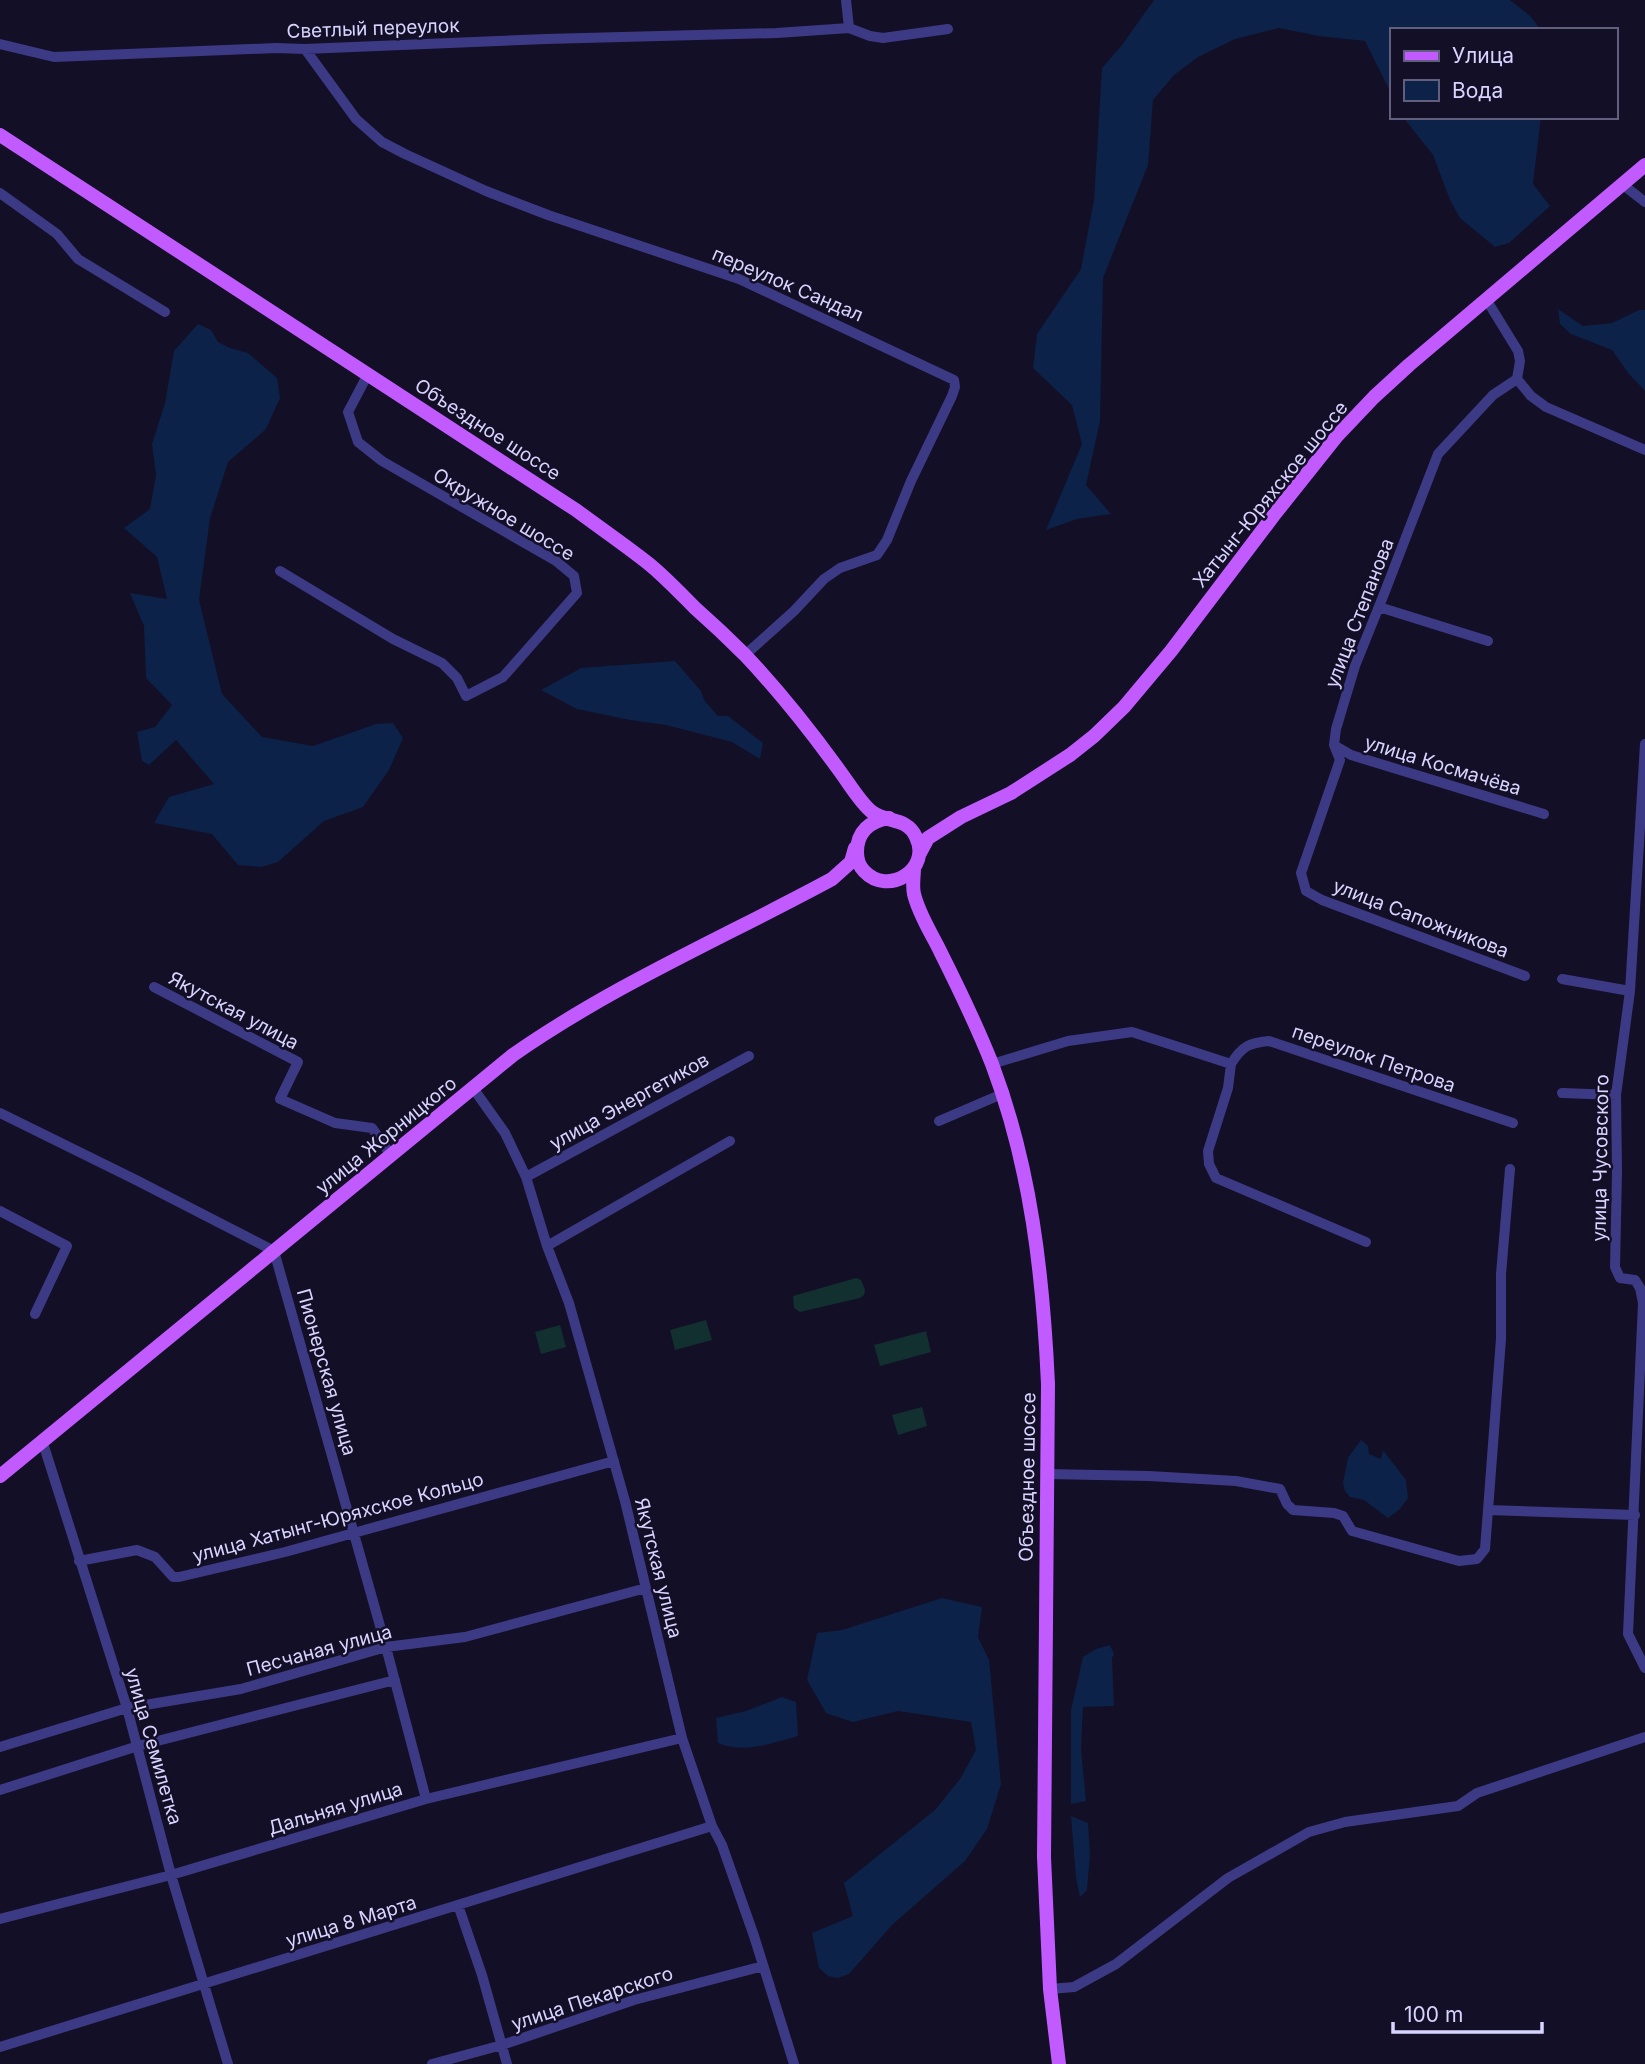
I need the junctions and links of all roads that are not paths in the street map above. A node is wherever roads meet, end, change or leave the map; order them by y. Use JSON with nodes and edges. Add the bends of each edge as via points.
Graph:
{"nodes":[{"id":1,"x":846,"y":0,"type":"edge"},
{"id":2,"x":849,"y":27,"type":"junction"},
{"id":3,"x":948,"y":29,"type":"dead end"},
{"id":4,"x":0,"y":44,"type":"edge"},
{"id":5,"x":305,"y":49,"type":"junction"},
{"id":6,"x":0,"y":135,"type":"edge"},
{"id":7,"x":1645,"y":165,"type":"edge"},
{"id":8,"x":1622,"y":184,"type":"junction"},
{"id":9,"x":0,"y":193,"type":"edge"},
{"id":10,"x":1645,"y":202,"type":"edge"},
{"id":11,"x":1486,"y":299,"type":"junction"},
{"id":12,"x":165,"y":312,"type":"dead end"},
{"id":13,"x":368,"y":374,"type":"junction"},
{"id":14,"x":1517,"y":380,"type":"junction"},
{"id":15,"x":1645,"y":450,"type":"edge"},
{"id":16,"x":280,"y":571,"type":"dead end"},
{"id":17,"x":1379,"y":607,"type":"junction"},
{"id":18,"x":1488,"y":641,"type":"dead end"},
{"id":19,"x":745,"y":655,"type":"junction"},
{"id":20,"x":1645,"y":744,"type":"edge"},
{"id":21,"x":1334,"y":746,"type":"junction"},
{"id":22,"x":858,"y":795,"type":"junction"},
{"id":23,"x":1544,"y":814,"type":"dead end"},
{"id":24,"x":961,"y":817,"type":"junction"},
{"id":25,"x":896,"y":820,"type":"junction"},
{"id":26,"x":857,"y":842,"type":"junction"},
{"id":27,"x":920,"y":853,"type":"junction"},
{"id":28,"x":914,"y":868,"type":"junction"},
{"id":29,"x":832,"y":879,"type":"junction"},
{"id":30,"x":883,"y":881,"type":"junction"},
{"id":31,"x":1306,"y":891,"type":"joint"},
{"id":32,"x":921,"y":913,"type":"junction"},
{"id":33,"x":1525,"y":976,"type":"dead end"},
{"id":34,"x":1562,"y":979,"type":"dead end"},
{"id":35,"x":155,"y":988,"type":"dead end"},
{"id":36,"x":1630,"y":991,"type":"junction"},
{"id":37,"x":749,"y":1056,"type":"dead end"},
{"id":38,"x":992,"y":1064,"type":"junction"},
{"id":39,"x":1231,"y":1064,"type":"junction"},
{"id":40,"x":473,"y":1088,"type":"junction"},
{"id":41,"x":1562,"y":1093,"type":"dead end"},
{"id":42,"x":1002,"y":1094,"type":"junction"},
{"id":43,"x":1616,"y":1095,"type":"junction"},
{"id":44,"x":0,"y":1113,"type":"edge"},
{"id":45,"x":939,"y":1121,"type":"dead end"},
{"id":46,"x":1513,"y":1123,"type":"dead end"},
{"id":47,"x":730,"y":1141,"type":"dead end"},
{"id":48,"x":391,"y":1155,"type":"junction"},
{"id":49,"x":1510,"y":1169,"type":"dead end"},
{"id":50,"x":526,"y":1177,"type":"junction"},
{"id":51,"x":0,"y":1211,"type":"edge"},
{"id":52,"x":1366,"y":1242,"type":"dead end"},
{"id":53,"x":547,"y":1246,"type":"junction"},
{"id":54,"x":274,"y":1251,"type":"junction"},
{"id":55,"x":35,"y":1314,"type":"dead end"},
{"id":56,"x":41,"y":1440,"type":"junction"},
{"id":57,"x":614,"y":1461,"type":"junction"},
{"id":58,"x":1046,"y":1474,"type":"junction"},
{"id":59,"x":0,"y":1476,"type":"edge"},
{"id":60,"x":1488,"y":1510,"type":"junction"},
{"id":61,"x":1635,"y":1515,"type":"junction"},
{"id":62,"x":353,"y":1533,"type":"junction"},
{"id":63,"x":79,"y":1561,"type":"junction"},
{"id":64,"x":646,"y":1588,"type":"junction"},
{"id":65,"x":386,"y":1647,"type":"junction"},
{"id":66,"x":1645,"y":1668,"type":"edge"},
{"id":67,"x":395,"y":1680,"type":"junction"},
{"id":68,"x":127,"y":1708,"type":"junction"},
{"id":69,"x":1645,"y":1737,"type":"edge"},
{"id":70,"x":682,"y":1738,"type":"junction"},
{"id":71,"x":138,"y":1746,"type":"junction"},
{"id":72,"x":0,"y":1747,"type":"edge"},
{"id":73,"x":0,"y":1790,"type":"edge"},
{"id":74,"x":426,"y":1799,"type":"junction"},
{"id":75,"x":712,"y":1826,"type":"junction"},
{"id":76,"x":171,"y":1875,"type":"junction"},
{"id":77,"x":458,"y":1905,"type":"junction"},
{"id":78,"x":0,"y":1919,"type":"edge"},
{"id":79,"x":763,"y":1966,"type":"junction"},
{"id":80,"x":204,"y":1985,"type":"junction"},
{"id":81,"x":1050,"y":1989,"type":"junction"},
{"id":82,"x":502,"y":2045,"type":"junction"},
{"id":83,"x":0,"y":2047,"type":"edge"},
{"id":84,"x":228,"y":2064,"type":"edge"},
{"id":85,"x":432,"y":2064,"type":"edge"},
{"id":86,"x":507,"y":2064,"type":"edge"},
{"id":87,"x":794,"y":2064,"type":"edge"},
{"id":88,"x":1059,"y":2064,"type":"edge"}],
"edges":[{"from":1,"to":2,"type":"street"},
{"from":2,"to":3,"type":"street","via":[[883,38]]},
{"from":2,"to":5,"type":"street","name":"Светлый переулок"},
{"from":4,"to":5,"type":"street","name":"Светлый переулок","via":[[54,57]]},
{"from":5,"to":19,"type":"street","name":"переулок Сандал","via":[[356,120],[405,154],[548,215],[739,279],[954,380],[952,396],[877,555],[824,579]]},
{"from":6,"to":13,"type":"main road","name":"Объездное шоссе"},
{"from":7,"to":8,"type":"main road","name":"Хатынг-Юряхское шоссе"},
{"from":8,"to":10,"type":"street"},
{"from":8,"to":11,"type":"main road","name":"Хатынг-Юряхское шоссе"},
{"from":9,"to":12,"type":"street","via":[[57,234],[78,259]]},
{"from":11,"to":14,"type":"street","via":[[1517,351]]},
{"from":11,"to":24,"type":"main road","name":"Хатынг-Юряхское шоссе","via":[[1374,397],[1337,436],[1124,707],[1070,755],[1011,793]]},
{"from":13,"to":16,"type":"street","name":"Окружное шоссе","via":[[348,412],[358,442],[382,461],[556,561],[574,576],[577,593],[503,677],[467,696],[442,663]]},
{"from":13,"to":19,"type":"main road","name":"Объездное шоссе","via":[[576,510],[650,565]]},
{"from":14,"to":15,"type":"street","via":[[1546,407]]},
{"from":14,"to":17,"type":"street","name":"улица Степанова","via":[[1493,395],[1438,454]]},
{"from":17,"to":18,"type":"street"},
{"from":17,"to":21,"type":"street","name":"улица Степанова","via":[[1355,666]]},
{"from":19,"to":22,"type":"main road","name":"Объездное шоссе","via":[[806,724]]},
{"from":20,"to":36,"type":"street","name":"улица Чусовского"},
{"from":21,"to":23,"type":"street","name":"улица Космачёва","via":[[1350,755]]},
{"from":21,"to":31,"type":"street","name":"улица Степанова","via":[[1340,760],[1301,873]]},
{"from":22,"to":25,"type":"main road","name":"Объездное шоссе","via":[[873,813]]},
{"from":22,"to":26,"type":"main road","via":[[862,817]]},
{"from":24,"to":25,"type":"main road","name":"Хатынг-Юряхское шоссе","via":[[924,828]]},
{"from":24,"to":27,"type":"main road","name":"Хатынг-Юряхское шоссе","via":[[928,838]]},
{"from":25,"to":26,"type":"main road","via":[[876,820],[864,828]]},
{"from":25,"to":27,"type":"main road","via":[[916,835]]},
{"from":26,"to":29,"type":"main road","name":"улица Жорницкого","via":[[851,862]]},
{"from":26,"to":30,"type":"main road","via":[[862,869]]},
{"from":27,"to":28,"type":"main road"},
{"from":28,"to":30,"type":"main road","via":[[899,880]]},
{"from":28,"to":32,"type":"main road","name":"Объездное шоссе","via":[[914,895]]},
{"from":29,"to":30,"type":"main road","name":"улица Жорницкого","via":[[857,873]]},
{"from":29,"to":40,"type":"main road","name":"улица Жорницкого","via":[[552,1027]]},
{"from":30,"to":32,"type":"main road","name":"Объездное шоссе","via":[[910,898]]},
{"from":31,"to":33,"type":"street","name":"улица Сапожникова"},
{"from":32,"to":38,"type":"main road","name":"Объездное шоссе"},
{"from":34,"to":36,"type":"street"},
{"from":35,"to":48,"type":"street","name":"Якутская улица","via":[[298,1062],[280,1099],[335,1123],[372,1128]]},
{"from":36,"to":43,"type":"street","name":"улица Чусовского"},
{"from":37,"to":50,"type":"street","name":"улица Энергетиков"},
{"from":38,"to":39,"type":"street","via":[[1068,1041],[1132,1032]]},
{"from":38,"to":42,"type":"main road","name":"Объездное шоссе"},
{"from":39,"to":46,"type":"street","name":"переулок Петрова","via":[[1239,1051],[1253,1042],[1269,1041]]},
{"from":39,"to":52,"type":"street","via":[[1208,1150],[1216,1178]]},
{"from":40,"to":48,"type":"main road","name":"улица Жорницкого"},
{"from":40,"to":50,"type":"street","name":"Якутская улица","via":[[505,1133]]},
{"from":41,"to":43,"type":"street"},
{"from":42,"to":45,"type":"street"},
{"from":42,"to":58,"type":"main road","name":"Объездное шоссе","via":[[1035,1228],[1048,1384]]},
{"from":43,"to":61,"type":"street","name":"улица Чусовского","via":[[1615,1267],[1620,1278],[1635,1280],[1643,1303]]},
{"from":44,"to":54,"type":"street"},
{"from":47,"to":53,"type":"street"},
{"from":48,"to":54,"type":"main road","name":"улица Жорницкого"},
{"from":49,"to":60,"type":"street"},
{"from":50,"to":53,"type":"street","name":"Якутская улица"},
{"from":51,"to":55,"type":"street","via":[[67,1247]]},
{"from":53,"to":57,"type":"street","name":"Якутская улица","via":[[569,1303]]},
{"from":54,"to":56,"type":"main road","name":"улица Жорницкого"},
{"from":54,"to":62,"type":"street","name":"Пионерская улица"},
{"from":56,"to":59,"type":"main road","name":"улица Жорницкого"},
{"from":56,"to":63,"type":"street","name":"улица Семилетка"},
{"from":57,"to":62,"type":"street","name":"улица Хатынг-Юряхское Кольцо"},
{"from":57,"to":64,"type":"street","name":"Якутская улица"},
{"from":58,"to":60,"type":"street","via":[[1236,1480],[1280,1489],[1293,1510],[1334,1513],[1343,1516],[1352,1531],[1459,1561],[1477,1559],[1485,1549]]},
{"from":58,"to":81,"type":"main road","name":"Объездное шоссе","via":[[1044,1857]]},
{"from":60,"to":61,"type":"street"},
{"from":61,"to":66,"type":"street","name":"улица Чусовского","via":[[1628,1633]]},
{"from":62,"to":63,"type":"street","name":"улица Хатынг-Юряхское Кольцо","via":[[179,1577],[137,1549]]},
{"from":62,"to":65,"type":"street","name":"Пионерская улица"},
{"from":63,"to":68,"type":"street","name":"улица Семилетка"},
{"from":64,"to":65,"type":"street","name":"Песчаная улица","via":[[465,1637]]},
{"from":64,"to":70,"type":"street","name":"Якутская улица"},
{"from":65,"to":67,"type":"street","name":"Пионерская улица"},
{"from":65,"to":68,"type":"street","name":"Песчаная улица","via":[[241,1689]]},
{"from":67,"to":71,"type":"street"},
{"from":67,"to":74,"type":"street","name":"Пионерская улица"},
{"from":68,"to":71,"type":"street","name":"улица Семилетка"},
{"from":68,"to":72,"type":"street","name":"Песчаная улица"},
{"from":69,"to":81,"type":"street","via":[[1477,1793],[1458,1806],[1345,1822],[1309,1832],[1228,1878],[1116,1964],[1074,1987]]},
{"from":70,"to":74,"type":"street","name":"Дальняя улица"},
{"from":70,"to":75,"type":"street","name":"Якутская улица"},
{"from":71,"to":73,"type":"street"},
{"from":71,"to":76,"type":"street","name":"улица Семилетка"},
{"from":74,"to":76,"type":"street","name":"Дальняя улица"},
{"from":75,"to":77,"type":"street","name":"улица 8 Марта"},
{"from":75,"to":79,"type":"street","name":"Якутская улица"},
{"from":76,"to":78,"type":"street","name":"Дальняя улица"},
{"from":76,"to":80,"type":"street","name":"улица Семилетка"},
{"from":77,"to":80,"type":"street","name":"улица 8 Марта"},
{"from":77,"to":82,"type":"street"},
{"from":79,"to":82,"type":"street","name":"улица Пекарского","via":[[634,2000]]},
{"from":79,"to":87,"type":"street","name":"Якутская улица"},
{"from":80,"to":83,"type":"street","name":"улица 8 Марта"},
{"from":80,"to":84,"type":"street","name":"улица Семилетка"},
{"from":81,"to":88,"type":"main road","name":"Объездное шоссе"},
{"from":82,"to":85,"type":"street","name":"улица Пекарского"},
{"from":82,"to":86,"type":"street"}]}
